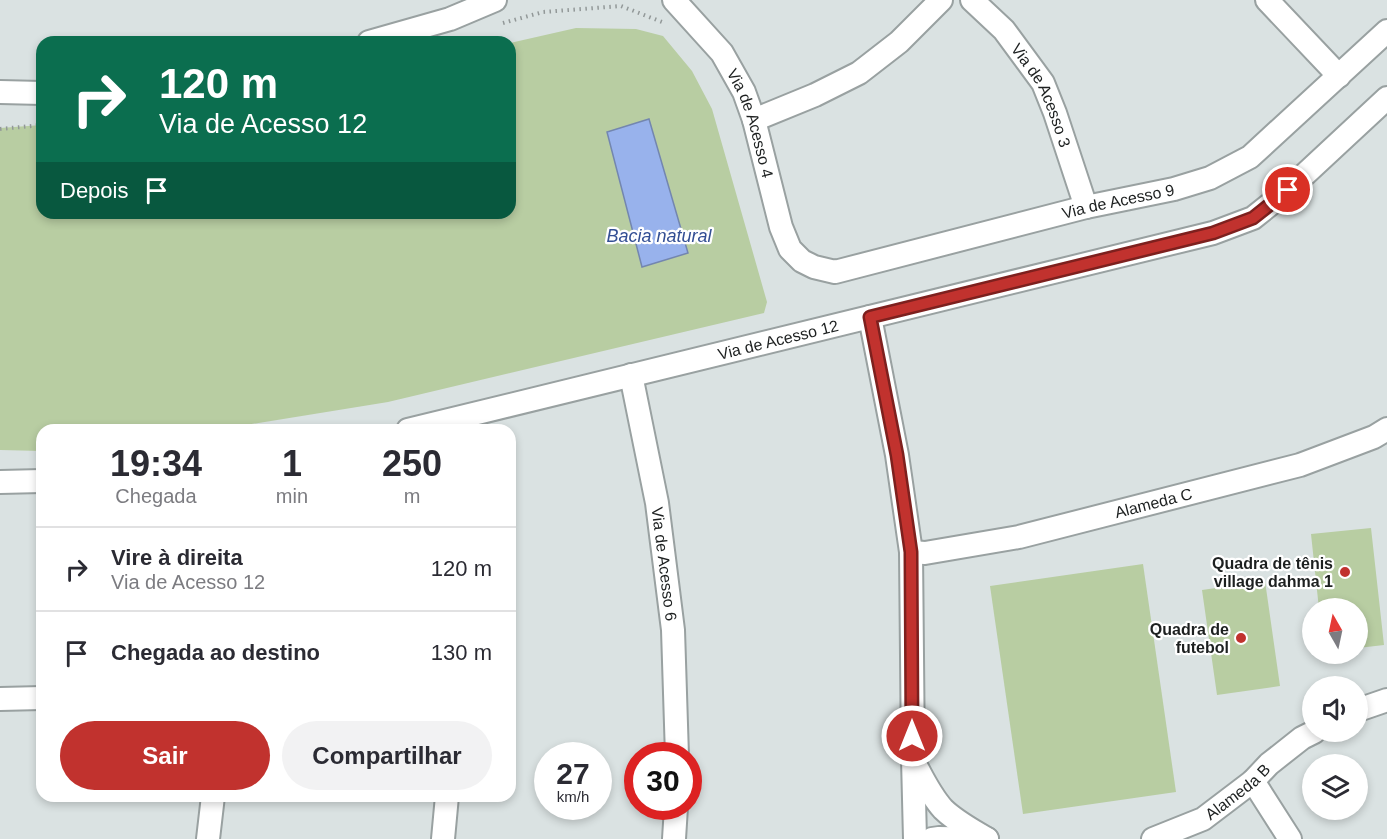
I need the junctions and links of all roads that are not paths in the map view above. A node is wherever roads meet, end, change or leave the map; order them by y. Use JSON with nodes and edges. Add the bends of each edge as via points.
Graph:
{"nodes":[{"id":1,"x":495,"y":0,"type":"edge"},
{"id":2,"x":674,"y":0,"type":"edge"},
{"id":3,"x":941,"y":0,"type":"edge"},
{"id":4,"x":972,"y":0,"type":"edge"},
{"id":5,"x":1267,"y":0,"type":"edge"},
{"id":6,"x":1387,"y":31,"type":"edge"},
{"id":7,"x":390,"y":36,"type":"edge"},
{"id":8,"x":1339,"y":76,"type":"junction"},
{"id":9,"x":0,"y":92,"type":"edge"},
{"id":10,"x":36,"y":93,"type":"edge"},
{"id":11,"x":1387,"y":98,"type":"edge"},
{"id":12,"x":754,"y":120,"type":"junction"},
{"id":13,"x":1086,"y":207,"type":"junction"},
{"id":14,"x":802,"y":261,"type":"joint"},
{"id":15,"x":870,"y":317,"type":"junction"},
{"id":16,"x":631,"y":375,"type":"junction"},
{"id":17,"x":432,"y":424,"type":"edge"},
{"id":18,"x":1387,"y":429,"type":"edge"},
{"id":19,"x":36,"y":481,"type":"edge"},
{"id":20,"x":0,"y":482,"type":"edge"},
{"id":21,"x":911,"y":552,"type":"junction"},
{"id":22,"x":36,"y":698,"type":"edge"},
{"id":23,"x":0,"y":699,"type":"edge"},
{"id":24,"x":1387,"y":700,"type":"edge"},
{"id":25,"x":1368,"y":707,"type":"edge"},
{"id":26,"x":1302,"y":738,"type":"edge"},
{"id":27,"x":676,"y":742,"type":"edge"},
{"id":28,"x":913,"y":759,"type":"junction"},
{"id":29,"x":1253,"y":781,"type":"junction"},
{"id":30,"x":212,"y":802,"type":"edge"},
{"id":31,"x":446,"y":802,"type":"edge"},
{"id":32,"x":675,"y":820,"type":"edge"},
{"id":33,"x":208,"y":839,"type":"edge"},
{"id":34,"x":443,"y":839,"type":"edge"},
{"id":35,"x":674,"y":839,"type":"edge"},
{"id":36,"x":915,"y":839,"type":"edge"},
{"id":37,"x":932,"y":839,"type":"edge"},
{"id":38,"x":989,"y":839,"type":"edge"},
{"id":39,"x":1154,"y":839,"type":"edge"},
{"id":40,"x":1290,"y":839,"type":"edge"}],
"edges":[{"from":1,"to":7,"type":"street","via":[[450,19]]},
{"from":2,"to":12,"type":"street","name":"Via de Acesso 4","via":[[722,53],[744,92]]},
{"from":3,"to":12,"type":"street","via":[[899,42],[859,73]]},
{"from":4,"to":13,"type":"street","name":"Via de Acesso 3","via":[[1004,30],[1043,83]]},
{"from":5,"to":8,"type":"street"},
{"from":6,"to":8,"type":"street","name":"Via de Acesso 9"},
{"from":8,"to":13,"type":"street","name":"Via de Acesso 9","via":[[1250,157],[1210,178]]},
{"from":9,"to":10,"type":"street"},
{"from":11,"to":15,"type":"street","name":"Via de Acesso 12","via":[[1253,218],[1213,233]]},
{"from":12,"to":14,"type":"street","name":"Via de Acesso 4","via":[[781,227],[790,249]]},
{"from":13,"to":14,"type":"street","name":"Via de Acesso 9","via":[[835,272]]},
{"from":15,"to":16,"type":"street","name":"Via de Acesso 12"},
{"from":15,"to":21,"type":"street"},
{"from":16,"to":17,"type":"street","name":"Via de Acesso 12"},
{"from":16,"to":27,"type":"street","name":"Via de Acesso 6","via":[[657,503],[672,618]]},
{"from":18,"to":21,"type":"street","name":"Alameda C","via":[[1300,465],[1019,537],[926,553]]},
{"from":19,"to":20,"type":"street"},
{"from":21,"to":28,"type":"street"},
{"from":22,"to":23,"type":"street"},
{"from":24,"to":25,"type":"street"},
{"from":26,"to":29,"type":"street","name":"Alameda B"},
{"from":28,"to":36,"type":"street"},
{"from":28,"to":38,"type":"street","via":[[943,809]]},
{"from":29,"to":39,"type":"street","name":"Alameda B","via":[[1203,819]]},
{"from":29,"to":40,"type":"street"},
{"from":30,"to":33,"type":"street"},
{"from":31,"to":34,"type":"street"},
{"from":32,"to":35,"type":"street"},
{"from":37,"to":38,"type":"street"}]}
